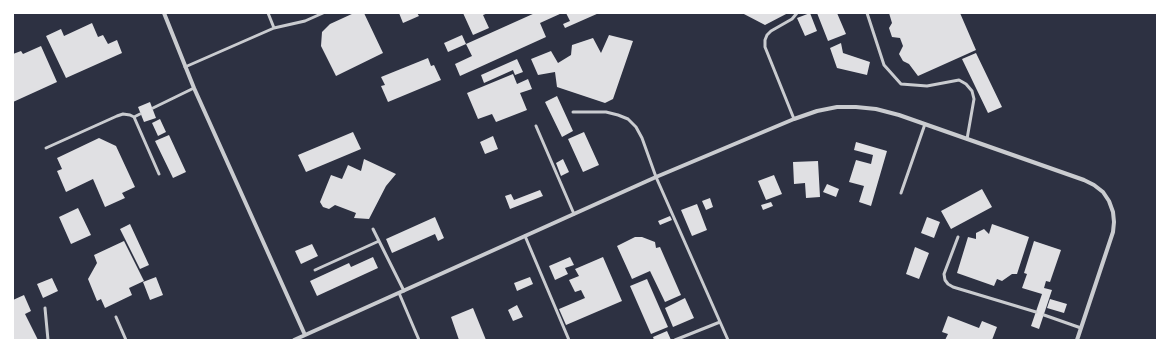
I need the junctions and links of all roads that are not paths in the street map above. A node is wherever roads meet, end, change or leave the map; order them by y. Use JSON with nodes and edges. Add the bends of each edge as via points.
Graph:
{"nodes":[{"id":1,"x":164,"y":13,"type":"edge"},
{"id":2,"x":268,"y":13,"type":"edge"},
{"id":3,"x":323,"y":13,"type":"edge"},
{"id":4,"x":797,"y":13,"type":"edge"},
{"id":5,"x":867,"y":13,"type":"edge"},
{"id":6,"x":274,"y":28,"type":"junction"},
{"id":7,"x":185,"y":67,"type":"junction"},
{"id":8,"x":194,"y":88,"type":"junction"},
{"id":9,"x":153,"y":108,"type":"dead end"},
{"id":10,"x":573,"y":112,"type":"dead end"},
{"id":11,"x":140,"y":114,"type":"dead end"},
{"id":12,"x":134,"y":117,"type":"junction"},
{"id":13,"x":794,"y":119,"type":"junction"},
{"id":14,"x":925,"y":124,"type":"junction"},
{"id":15,"x":536,"y":126,"type":"dead end"},
{"id":16,"x":967,"y":139,"type":"junction"},
{"id":17,"x":46,"y":148,"type":"dead end"},
{"id":18,"x":159,"y":174,"type":"dead end"},
{"id":19,"x":656,"y":177,"type":"junction"},
{"id":20,"x":901,"y":193,"type":"dead end"},
{"id":21,"x":574,"y":214,"type":"junction"},
{"id":22,"x":373,"y":228,"type":"dead end"},
{"id":23,"x":525,"y":236,"type":"junction"},
{"id":24,"x":958,"y":237,"type":"dead end"},
{"id":25,"x":379,"y":241,"type":"junction"},
{"id":26,"x":315,"y":270,"type":"dead end"},
{"id":27,"x":404,"y":291,"type":"junction"},
{"id":28,"x":399,"y":293,"type":"junction"},
{"id":29,"x":44,"y":308,"type":"dead end"},
{"id":30,"x":1036,"y":312,"type":"dead end"},
{"id":31,"x":1044,"y":315,"type":"dead end"},
{"id":32,"x":116,"y":317,"type":"dead end"},
{"id":33,"x":720,"y":322,"type":"junction"},
{"id":34,"x":1081,"y":328,"type":"junction"},
{"id":35,"x":304,"y":335,"type":"junction"},
{"id":36,"x":48,"y":340,"type":"edge"},
{"id":37,"x":126,"y":340,"type":"edge"},
{"id":38,"x":294,"y":340,"type":"edge"},
{"id":39,"x":419,"y":340,"type":"edge"},
{"id":40,"x":569,"y":340,"type":"edge"},
{"id":41,"x":675,"y":340,"type":"edge"},
{"id":42,"x":728,"y":340,"type":"edge"},
{"id":43,"x":1077,"y":340,"type":"edge"}],
"edges":[{"from":1,"to":7,"type":"street"},
{"from":2,"to":6,"type":"lane"},
{"from":3,"to":6,"type":"lane"},
{"from":4,"to":13,"type":"lane","via":[[792,19],[771,31],[765,40],[765,47]]},
{"from":5,"to":16,"type":"lane","via":[[884,65],[901,84],[927,86],[959,80],[972,91],[974,99]]},
{"from":6,"to":7,"type":"lane"},
{"from":7,"to":8,"type":"street"},
{"from":8,"to":9,"type":"lane"},
{"from":8,"to":35,"type":"street"},
{"from":10,"to":19,"type":"lane","via":[[606,112],[628,119],[642,138]]},
{"from":11,"to":12,"type":"lane"},
{"from":12,"to":17,"type":"lane","via":[[123,114],[117,116]]},
{"from":12,"to":18,"type":"lane"},
{"from":13,"to":14,"type":"street","via":[[837,107],[856,107],[876,109]]},
{"from":13,"to":19,"type":"street"},
{"from":14,"to":16,"type":"street"},
{"from":14,"to":20,"type":"lane"},
{"from":15,"to":21,"type":"lane"},
{"from":16,"to":34,"type":"street","via":[[1084,180],[1103,192],[1109,201],[1113,212],[1113,232]]},
{"from":19,"to":21,"type":"street"},
{"from":19,"to":33,"type":"lane"},
{"from":21,"to":23,"type":"street"},
{"from":22,"to":25,"type":"lane"},
{"from":23,"to":27,"type":"street"},
{"from":23,"to":40,"type":"lane"},
{"from":24,"to":30,"type":"lane","via":[[944,274],[948,284]]},
{"from":25,"to":26,"type":"lane"},
{"from":25,"to":27,"type":"lane"},
{"from":27,"to":28,"type":"street"},
{"from":28,"to":35,"type":"street"},
{"from":28,"to":39,"type":"lane"},
{"from":29,"to":36,"type":"lane"},
{"from":31,"to":34,"type":"lane"},
{"from":32,"to":37,"type":"lane"},
{"from":33,"to":41,"type":"lane"},
{"from":33,"to":42,"type":"lane"},
{"from":34,"to":43,"type":"street"},
{"from":35,"to":38,"type":"street"}]}
